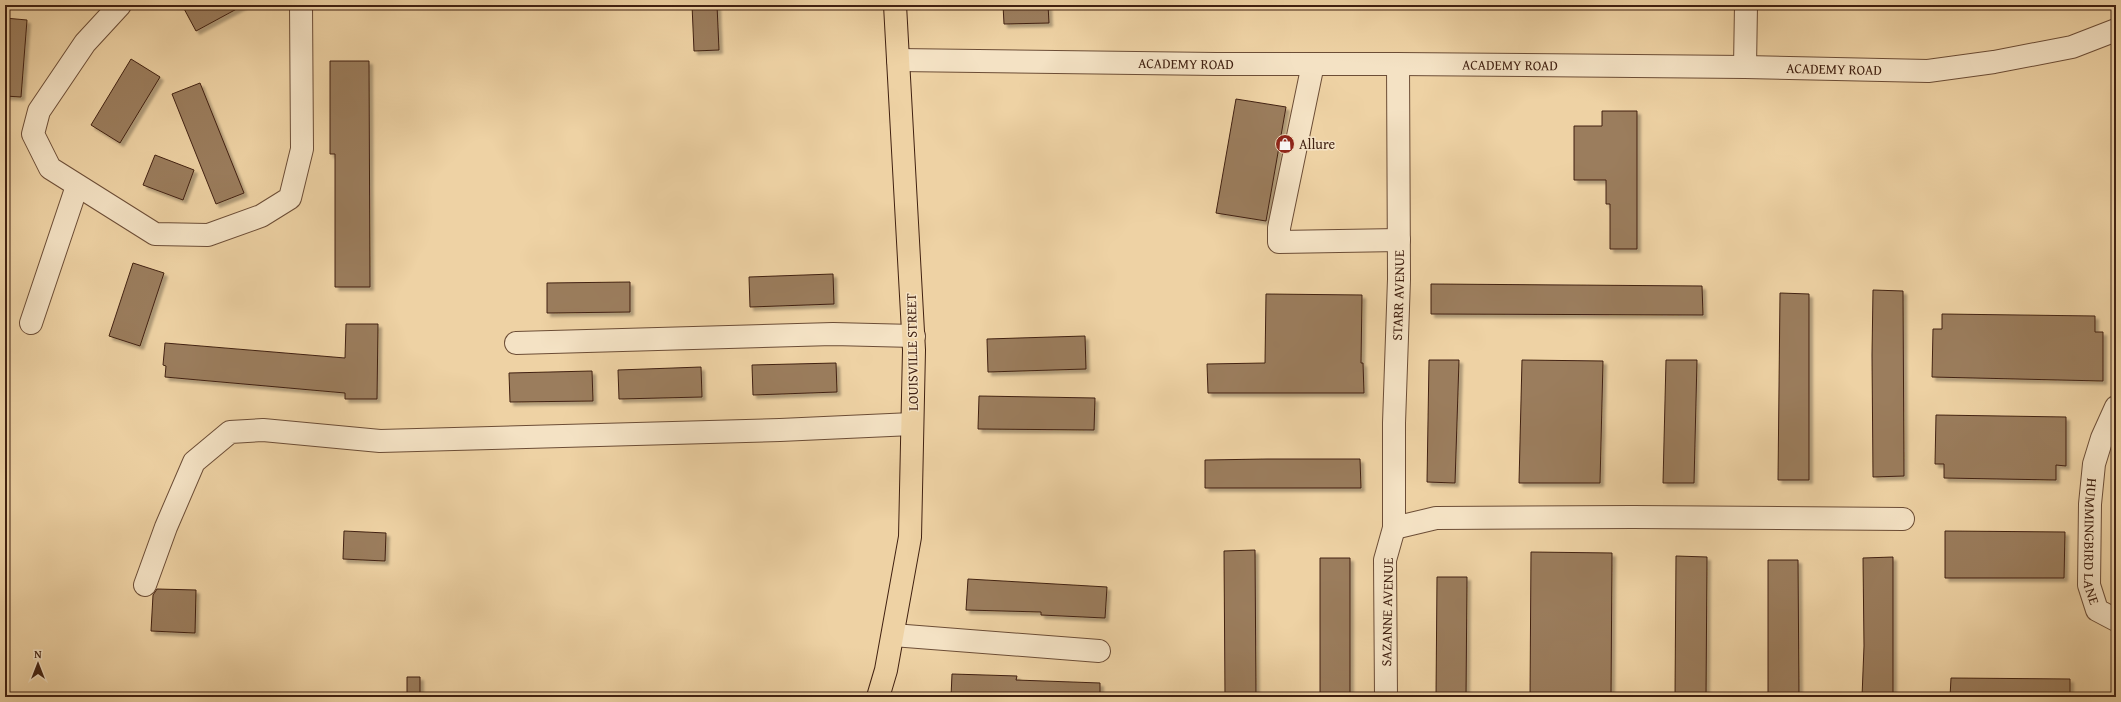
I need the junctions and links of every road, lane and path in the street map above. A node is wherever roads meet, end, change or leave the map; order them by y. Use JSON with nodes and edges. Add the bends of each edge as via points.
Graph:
{"nodes":[{"id":1,"x":120,"y":5,"type":"edge"},
{"id":2,"x":301,"y":5,"type":"edge"},
{"id":3,"x":895,"y":5,"type":"edge"},
{"id":4,"x":1746,"y":5,"type":"edge"},
{"id":5,"x":2116,"y":30,"type":"edge"},
{"id":6,"x":898,"y":60,"type":"junction"},
{"id":7,"x":1313,"y":64,"type":"junction"},
{"id":8,"x":1398,"y":64,"type":"junction"},
{"id":9,"x":1745,"y":67,"type":"junction"},
{"id":10,"x":77,"y":186,"type":"junction"},
{"id":11,"x":1399,"y":240,"type":"junction"},
{"id":12,"x":31,"y":323,"type":"dead end"},
{"id":13,"x":914,"y":336,"type":"junction"},
{"id":14,"x":516,"y":342,"type":"dead end"},
{"id":15,"x":2116,"y":407,"type":"edge"},
{"id":16,"x":912,"y":424,"type":"junction"},
{"id":17,"x":1903,"y":519,"type":"dead end"},
{"id":18,"x":1394,"y":528,"type":"junction"},
{"id":19,"x":145,"y":585,"type":"dead end"},
{"id":20,"x":2116,"y":620,"type":"edge"},
{"id":21,"x":893,"y":635,"type":"junction"},
{"id":22,"x":1099,"y":651,"type":"dead end"},
{"id":23,"x":878,"y":697,"type":"edge"},
{"id":24,"x":1386,"y":697,"type":"edge"}],
"edges":[{"from":1,"to":10,"type":"street","via":[[85,43],[39,111],[33,134],[50,168]]},
{"from":2,"to":10,"type":"street","via":[[302,149],[290,198],[261,216],[208,235],[155,234]]},
{"from":3,"to":6,"type":"main road","name":"LOUISVILLE STREET"},
{"from":4,"to":9,"type":"street"},
{"from":5,"to":9,"type":"street","name":"ACADEMY ROAD","via":[[2072,47],[1928,71]]},
{"from":6,"to":7,"type":"street","name":"ACADEMY ROAD"},
{"from":6,"to":13,"type":"main road","name":"LOUISVILLE STREET"},
{"from":7,"to":8,"type":"street","name":"ACADEMY ROAD"},
{"from":7,"to":11,"type":"street","via":[[1279,228],[1279,242]]},
{"from":8,"to":9,"type":"street","name":"ACADEMY ROAD"},
{"from":8,"to":11,"type":"street","name":"STARR AVENUE"},
{"from":10,"to":12,"type":"street"},
{"from":11,"to":18,"type":"street","name":"STARR AVENUE"},
{"from":13,"to":14,"type":"street","via":[[832,334]]},
{"from":13,"to":16,"type":"main road","name":"LOUISVILLE STREET"},
{"from":15,"to":20,"type":"street","name":"HUMMINGBIRD LANE","via":[[2094,464],[2090,504],[2089,585],[2097,610]]},
{"from":16,"to":19,"type":"street","via":[[380,442],[263,430],[230,432],[194,462]]},
{"from":16,"to":21,"type":"main road","name":"LOUISVILLE STREET","via":[[910,537]]},
{"from":17,"to":18,"type":"street","via":[[1436,518]]},
{"from":18,"to":24,"type":"street","name":"SAZANNE AVENUE","via":[[1385,560]]},
{"from":21,"to":22,"type":"street"},
{"from":21,"to":23,"type":"main road","name":"LOUISVILLE STREET"}]}
